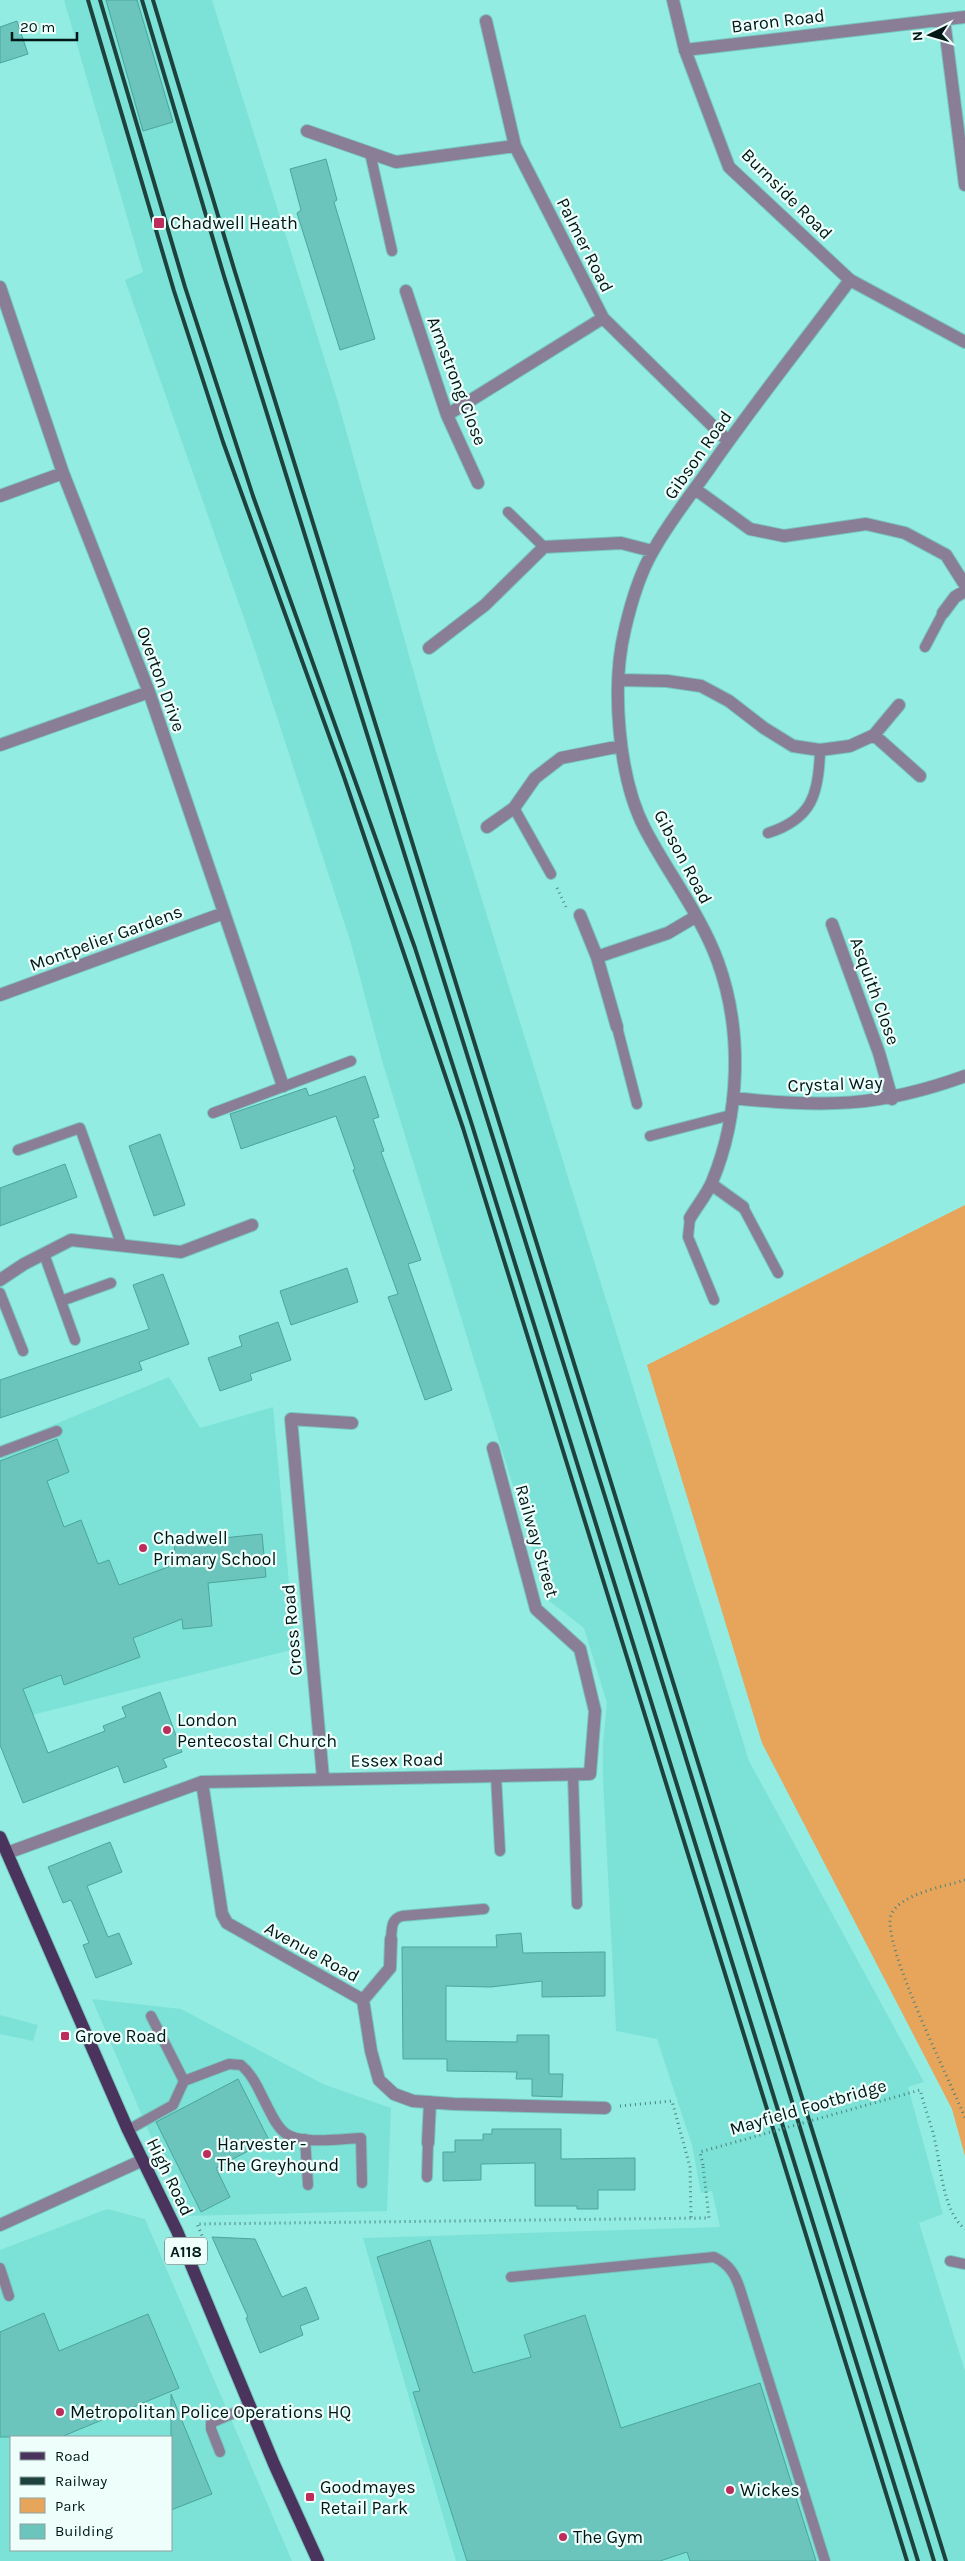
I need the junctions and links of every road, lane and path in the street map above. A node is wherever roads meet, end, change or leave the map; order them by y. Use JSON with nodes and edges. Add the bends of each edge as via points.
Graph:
{"nodes":[{"id":1,"x":673,"y":0,"type":"edge"},
{"id":2,"x":965,"y":17,"type":"edge"},
{"id":3,"x":944,"y":20,"type":"junction"},
{"id":4,"x":486,"y":21,"type":"dead end"},
{"id":5,"x":685,"y":50,"type":"junction"},
{"id":6,"x":307,"y":131,"type":"dead end"},
{"id":7,"x":515,"y":146,"type":"junction"},
{"id":8,"x":370,"y":153,"type":"junction"},
{"id":9,"x":965,"y":185,"type":"edge"},
{"id":10,"x":392,"y":251,"type":"dead end"},
{"id":11,"x":850,"y":280,"type":"junction"},
{"id":12,"x":0,"y":287,"type":"edge"},
{"id":13,"x":406,"y":291,"type":"dead end"},
{"id":14,"x":603,"y":318,"type":"junction"},
{"id":15,"x":965,"y":342,"type":"edge"},
{"id":16,"x":448,"y":415,"type":"junction"},
{"id":17,"x":728,"y":441,"type":"junction"},
{"id":18,"x":63,"y":473,"type":"junction"},
{"id":19,"x":478,"y":483,"type":"dead end"},
{"id":20,"x":695,"y":488,"type":"junction"},
{"id":21,"x":0,"y":496,"type":"edge"},
{"id":22,"x":508,"y":512,"type":"dead end"},
{"id":23,"x":544,"y":548,"type":"junction"},
{"id":24,"x":652,"y":551,"type":"junction"},
{"id":25,"x":965,"y":585,"type":"edge"},
{"id":26,"x":965,"y":591,"type":"edge"},
{"id":27,"x":943,"y":613,"type":"joint"},
{"id":28,"x":925,"y":647,"type":"dead end"},
{"id":29,"x":429,"y":648,"type":"dead end"},
{"id":30,"x":618,"y":680,"type":"junction"},
{"id":31,"x":149,"y":692,"type":"junction"},
{"id":32,"x":898,"y":705,"type":"dead end"},
{"id":33,"x":874,"y":735,"type":"junction"},
{"id":34,"x":0,"y":745,"type":"edge"},
{"id":35,"x":621,"y":746,"type":"junction"},
{"id":36,"x":820,"y":750,"type":"junction"},
{"id":37,"x":920,"y":776,"type":"dead end"},
{"id":38,"x":514,"y":808,"type":"junction"},
{"id":39,"x":487,"y":827,"type":"dead end"},
{"id":40,"x":768,"y":833,"type":"dead end"},
{"id":41,"x":550,"y":874,"type":"joint"},
{"id":42,"x":224,"y":913,"type":"junction"},
{"id":43,"x":580,"y":915,"type":"joint"},
{"id":44,"x":695,"y":917,"type":"junction"},
{"id":45,"x":832,"y":924,"type":"dead end"},
{"id":46,"x":597,"y":957,"type":"junction"},
{"id":47,"x":0,"y":995,"type":"edge"},
{"id":48,"x":617,"y":1027,"type":"joint"},
{"id":49,"x":351,"y":1061,"type":"dead end"},
{"id":50,"x":965,"y":1076,"type":"edge"},
{"id":51,"x":283,"y":1086,"type":"junction"},
{"id":52,"x":734,"y":1098,"type":"junction"},
{"id":53,"x":892,"y":1099,"type":"junction"},
{"id":54,"x":637,"y":1104,"type":"dead end"},
{"id":55,"x":213,"y":1113,"type":"dead end"},
{"id":56,"x":731,"y":1115,"type":"junction"},
{"id":57,"x":650,"y":1136,"type":"dead end"},
{"id":58,"x":18,"y":1150,"type":"dead end"},
{"id":59,"x":711,"y":1184,"type":"junction"},
{"id":60,"x":743,"y":1206,"type":"joint"},
{"id":61,"x":690,"y":1218,"type":"joint"},
{"id":62,"x":252,"y":1225,"type":"dead end"},
{"id":63,"x":122,"y":1246,"type":"junction"},
{"id":64,"x":44,"y":1254,"type":"junction"},
{"id":65,"x":778,"y":1273,"type":"dead end"},
{"id":66,"x":0,"y":1280,"type":"edge"},
{"id":67,"x":111,"y":1283,"type":"dead end"},
{"id":68,"x":0,"y":1293,"type":"edge"},
{"id":69,"x":714,"y":1300,"type":"dead end"},
{"id":70,"x":61,"y":1301,"type":"junction"},
{"id":71,"x":75,"y":1340,"type":"dead end"},
{"id":72,"x":23,"y":1351,"type":"dead end"},
{"id":73,"x":352,"y":1423,"type":"dead end"},
{"id":74,"x":57,"y":1431,"type":"dead end"},
{"id":75,"x":493,"y":1448,"type":"dead end"},
{"id":76,"x":0,"y":1452,"type":"edge"},
{"id":77,"x":573,"y":1774,"type":"junction"},
{"id":78,"x":590,"y":1774,"type":"joint"},
{"id":79,"x":496,"y":1776,"type":"junction"},
{"id":80,"x":323,"y":1778,"type":"junction"},
{"id":81,"x":202,"y":1782,"type":"junction"},
{"id":82,"x":0,"y":1837,"type":"edge"},
{"id":83,"x":500,"y":1851,"type":"dead end"},
{"id":84,"x":7,"y":1853,"type":"junction"},
{"id":85,"x":965,"y":1880,"type":"edge"},
{"id":86,"x":578,"y":1904,"type":"dead end"},
{"id":87,"x":484,"y":1909,"type":"dead end"},
{"id":88,"x":391,"y":1939,"type":"joint"},
{"id":89,"x":363,"y":2000,"type":"junction"},
{"id":90,"x":151,"y":2016,"type":"dead end"},
{"id":91,"x":184,"y":2082,"type":"junction"},
{"id":92,"x":430,"y":2102,"type":"junction"},
{"id":93,"x":605,"y":2108,"type":"joint"},
{"id":94,"x":965,"y":2118,"type":"edge"},
{"id":95,"x":128,"y":2130,"type":"junction"},
{"id":96,"x":305,"y":2140,"type":"junction"},
{"id":97,"x":428,"y":2143,"type":"joint"},
{"id":98,"x":143,"y":2160,"type":"junction"},
{"id":99,"x":427,"y":2177,"type":"dead end"},
{"id":100,"x":362,"y":2183,"type":"dead end"},
{"id":101,"x":308,"y":2185,"type":"dead end"},
{"id":102,"x":691,"y":2218,"type":"junction"},
{"id":103,"x":0,"y":2225,"type":"edge"},
{"id":104,"x":965,"y":2229,"type":"edge"},
{"id":105,"x":204,"y":2240,"type":"dead end"},
{"id":106,"x":950,"y":2261,"type":"dead end"},
{"id":107,"x":965,"y":2264,"type":"edge"},
{"id":108,"x":0,"y":2268,"type":"edge"},
{"id":109,"x":511,"y":2277,"type":"dead end"},
{"id":110,"x":9,"y":2296,"type":"dead end"},
{"id":111,"x":250,"y":2406,"type":"junction"},
{"id":112,"x":220,"y":2452,"type":"dead end"},
{"id":113,"x":318,"y":2561,"type":"edge"},
{"id":114,"x":825,"y":2561,"type":"edge"}],
"edges":[{"from":1,"to":5,"type":"street","name":"Burnside Road"},
{"from":2,"to":3,"type":"street","name":"Baron Road"},
{"from":3,"to":5,"type":"street","name":"Baron Road"},
{"from":3,"to":9,"type":"street"},
{"from":4,"to":7,"type":"street","name":"Palmer Road"},
{"from":5,"to":11,"type":"street","name":"Burnside Road","via":[[729,167]]},
{"from":6,"to":8,"type":"street"},
{"from":7,"to":8,"type":"street","via":[[396,162]]},
{"from":7,"to":14,"type":"street","name":"Palmer Road"},
{"from":8,"to":10,"type":"lane"},
{"from":11,"to":15,"type":"street","name":"Burnside Road"},
{"from":11,"to":17,"type":"street","name":"Gibson Road"},
{"from":12,"to":18,"type":"street","name":"Overton Drive"},
{"from":13,"to":16,"type":"street","name":"Armstrong Close"},
{"from":14,"to":16,"type":"street"},
{"from":14,"to":17,"type":"street","name":"Palmer Road"},
{"from":16,"to":19,"type":"street","name":"Armstrong Close"},
{"from":17,"to":20,"type":"street","name":"Gibson Road"},
{"from":18,"to":21,"type":"street"},
{"from":18,"to":31,"type":"street","name":"Overton Drive"},
{"from":20,"to":24,"type":"street","name":"Gibson Road"},
{"from":20,"to":25,"type":"street","via":[[750,529],[784,536],[866,524],[905,534],[946,555]]},
{"from":22,"to":23,"type":"lane"},
{"from":23,"to":24,"type":"street","via":[[620,543]]},
{"from":23,"to":29,"type":"street","via":[[485,605]]},
{"from":24,"to":30,"type":"street","name":"Gibson Road","via":[[635,591],[624,632]]},
{"from":26,"to":27,"type":"street","via":[[955,597]]},
{"from":27,"to":28,"type":"lane"},
{"from":30,"to":35,"type":"street","name":"Gibson Road"},
{"from":30,"to":36,"type":"street","via":[[667,681],[701,686],[729,701],[793,746]]},
{"from":31,"to":34,"type":"street"},
{"from":31,"to":42,"type":"street","name":"Overton Drive"},
{"from":32,"to":33,"type":"street"},
{"from":33,"to":36,"type":"street","via":[[850,746]]},
{"from":33,"to":37,"type":"street"},
{"from":35,"to":38,"type":"street","via":[[561,758],[535,778]]},
{"from":35,"to":44,"type":"street","name":"Gibson Road","via":[[630,787],[644,827]]},
{"from":36,"to":40,"type":"lane","via":[[816,789],[807,808],[798,820]]},
{"from":38,"to":39,"type":"street"},
{"from":38,"to":41,"type":"lane"},
{"from":41,"to":43,"type":"path","via":[[570,914]]},
{"from":42,"to":47,"type":"street","name":"Montpelier Gardens"},
{"from":42,"to":51,"type":"street","name":"Overton Drive"},
{"from":43,"to":46,"type":"street"},
{"from":44,"to":46,"type":"street","via":[[668,933]]},
{"from":44,"to":52,"type":"street","name":"Gibson Road","via":[[718,962],[730,1013]]},
{"from":45,"to":53,"type":"street","name":"Asquith Close","via":[[879,1053]]},
{"from":46,"to":48,"type":"street"},
{"from":48,"to":54,"type":"lane"},
{"from":49,"to":51,"type":"lane"},
{"from":50,"to":53,"type":"street","name":"Crystal Way"},
{"from":51,"to":55,"type":"lane"},
{"from":52,"to":53,"type":"street","name":"Crystal Way","via":[[790,1105],[855,1104]]},
{"from":52,"to":56,"type":"street","name":"Gibson Road"},
{"from":56,"to":57,"type":"lane"},
{"from":56,"to":59,"type":"street","name":"Gibson Road"},
{"from":58,"to":63,"type":"lane","via":[[80,1128]]},
{"from":59,"to":60,"type":"street"},
{"from":59,"to":61,"type":"street","name":"Gibson Road"},
{"from":60,"to":65,"type":"lane"},
{"from":61,"to":69,"type":"lane","via":[[688,1236]]},
{"from":62,"to":63,"type":"street","via":[[181,1252]]},
{"from":63,"to":64,"type":"street","via":[[71,1240]]},
{"from":64,"to":66,"type":"street"},
{"from":64,"to":70,"type":"lane"},
{"from":67,"to":70,"type":"lane"},
{"from":68,"to":72,"type":"lane"},
{"from":70,"to":71,"type":"lane"},
{"from":73,"to":80,"type":"street","name":"Cross Road","via":[[292,1420]]},
{"from":74,"to":76,"type":"lane"},
{"from":75,"to":78,"type":"street","name":"Railway Street","via":[[536,1609],[580,1649],[595,1711]]},
{"from":77,"to":78,"type":"street","name":"Essex Road"},
{"from":77,"to":79,"type":"street","name":"Essex Road"},
{"from":77,"to":86,"type":"lane"},
{"from":79,"to":80,"type":"street","name":"Essex Road"},
{"from":79,"to":83,"type":"lane"},
{"from":80,"to":81,"type":"street","name":"Essex Road"},
{"from":81,"to":84,"type":"street","name":"Essex Road"},
{"from":81,"to":89,"type":"street","name":"Avenue Road","via":[[222,1914],[227,1923]]},
{"from":82,"to":84,"type":"main road","name":"High Road","number":"A118"},
{"from":84,"to":95,"type":"main road","name":"High Road","number":"A118"},
{"from":85,"to":94,"type":"path","via":[[901,1902],[891,1915],[891,1936],[904,1976]]},
{"from":87,"to":88,"type":"lane","via":[[402,1916],[393,1922]]},
{"from":88,"to":89,"type":"street","via":[[390,1968]]},
{"from":89,"to":92,"type":"street","name":"Avenue Road","via":[[379,2080],[394,2094],[412,2101]]},
{"from":90,"to":91,"type":"lane"},
{"from":91,"to":95,"type":"lane","via":[[173,2105]]},
{"from":91,"to":96,"type":"lane","via":[[229,2064],[241,2065],[255,2082],[284,2133]]},
{"from":92,"to":93,"type":"street","name":"Avenue Road"},
{"from":92,"to":97,"type":"street"},
{"from":93,"to":102,"type":"path","via":[[672,2101],[690,2167]]},
{"from":95,"to":98,"type":"main road","name":"High Road","number":"A118"},
{"from":96,"to":100,"type":"lane","via":[[360,2138]]},
{"from":96,"to":101,"type":"lane"},
{"from":97,"to":99,"type":"lane"},
{"from":98,"to":103,"type":"street"},
{"from":98,"to":111,"type":"main road","name":"High Road","number":"A118","via":[[174,2224]]},
{"from":102,"to":104,"type":"path","name":"Mayfield Footbridge","bridge":true,"via":[[709,2218],[700,2152],[920,2090],[951,2212]]},
{"from":102,"to":105,"type":"path","via":[[198,2224]]},
{"from":106,"to":107,"type":"lane"},
{"from":108,"to":110,"type":"lane"},
{"from":109,"to":114,"type":"lane","via":[[714,2257],[723,2261],[740,2289]]},
{"from":111,"to":112,"type":"lane","via":[[211,2423]]},
{"from":111,"to":113,"type":"main road","name":"High Road","number":"A118"}]}
